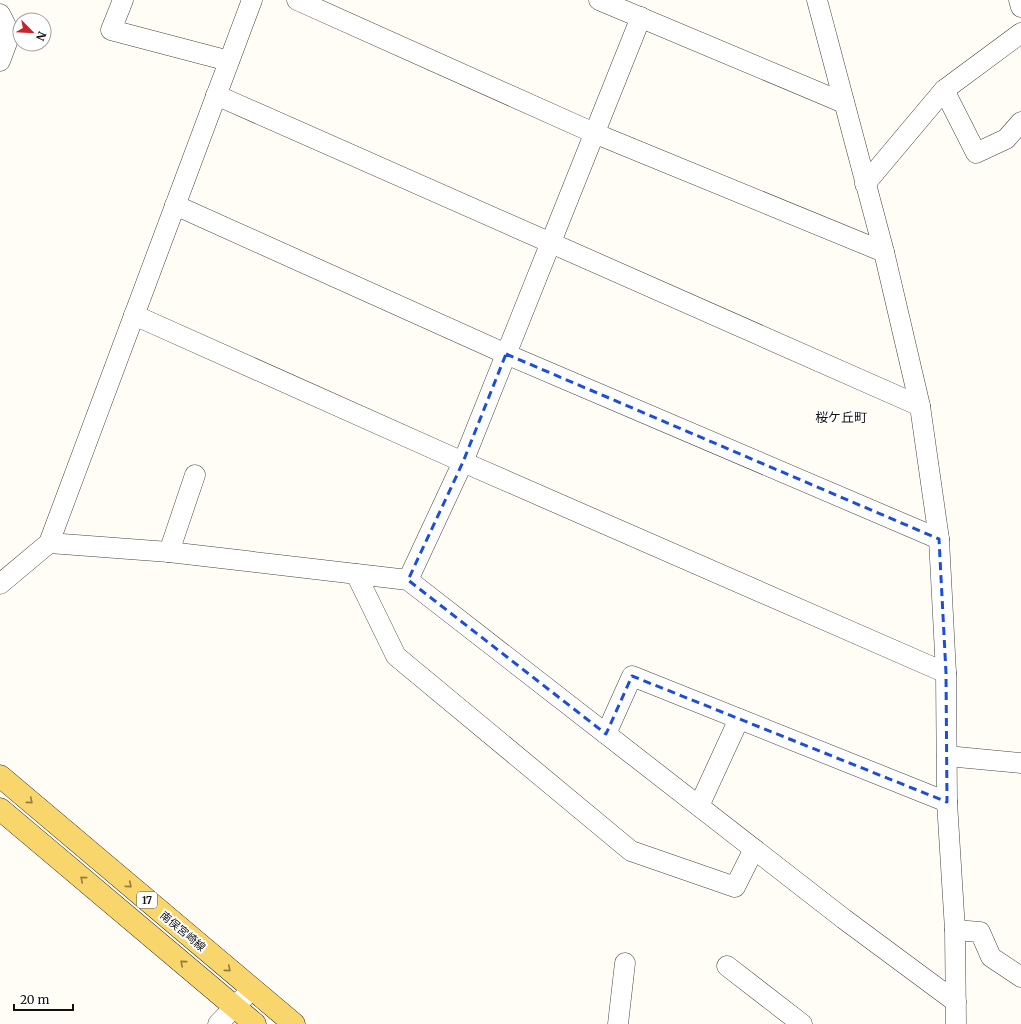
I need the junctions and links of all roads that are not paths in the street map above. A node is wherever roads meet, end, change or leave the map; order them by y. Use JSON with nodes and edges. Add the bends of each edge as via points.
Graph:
{"nodes":[{"id":1,"x":123,"y":0,"type":"edge"},
{"id":2,"x":252,"y":0,"type":"edge"},
{"id":3,"x":297,"y":0,"type":"edge"},
{"id":4,"x":599,"y":0,"type":"edge"},
{"id":5,"x":816,"y":0,"type":"edge"},
{"id":6,"x":1019,"y":0,"type":"edge"},
{"id":7,"x":1021,"y":7,"type":"edge"},
{"id":8,"x":0,"y":14,"type":"edge"},
{"id":9,"x":641,"y":17,"type":"junction"},
{"id":10,"x":1021,"y":33,"type":"edge"},
{"id":11,"x":0,"y":61,"type":"edge"},
{"id":12,"x":229,"y":61,"type":"junction"},
{"id":13,"x":944,"y":90,"type":"junction"},
{"id":14,"x":216,"y":95,"type":"junction"},
{"id":15,"x":844,"y":103,"type":"junction"},
{"id":16,"x":1021,"y":122,"type":"edge"},
{"id":17,"x":594,"y":133,"type":"junction"},
{"id":18,"x":865,"y":184,"type":"junction"},
{"id":19,"x":176,"y":205,"type":"junction"},
{"id":20,"x":550,"y":243,"type":"junction"},
{"id":21,"x":884,"y":252,"type":"junction"},
{"id":22,"x":134,"y":315,"type":"junction"},
{"id":23,"x":506,"y":354,"type":"junction"},
{"id":24,"x":920,"y":406,"type":"junction"},
{"id":25,"x":463,"y":462,"type":"junction"},
{"id":26,"x":195,"y":475,"type":"dead end"},
{"id":27,"x":939,"y":539,"type":"junction"},
{"id":28,"x":49,"y":543,"type":"junction"},
{"id":29,"x":169,"y":552,"type":"junction"},
{"id":30,"x":356,"y":574,"type":"junction"},
{"id":31,"x":408,"y":580,"type":"junction"},
{"id":32,"x":0,"y":584,"type":"edge"},
{"id":33,"x":946,"y":673,"type":"junction"},
{"id":34,"x":740,"y":719,"type":"junction"},
{"id":35,"x":606,"y":734,"type":"junction"},
{"id":36,"x":946,"y":756,"type":"junction"},
{"id":37,"x":1021,"y":763,"type":"edge"},
{"id":38,"x":0,"y":776,"type":"edge"},
{"id":39,"x":947,"y":802,"type":"junction"},
{"id":40,"x":700,"y":806,"type":"junction"},
{"id":41,"x":0,"y":808,"type":"edge"},
{"id":42,"x":754,"y":849,"type":"junction"},
{"id":43,"x":955,"y":930,"type":"junction"},
{"id":44,"x":625,"y":962,"type":"dead end"},
{"id":45,"x":727,"y":966,"type":"dead end"},
{"id":46,"x":1021,"y":977,"type":"edge"},
{"id":47,"x":252,"y":989,"type":"junction"},
{"id":48,"x":956,"y":1002,"type":"junction"},
{"id":49,"x":235,"y":1007,"type":"junction"},
{"id":50,"x":218,"y":1024,"type":"edge"},
{"id":51,"x":255,"y":1024,"type":"edge"},
{"id":52,"x":294,"y":1024,"type":"edge"},
{"id":53,"x":618,"y":1024,"type":"edge"},
{"id":54,"x":802,"y":1024,"type":"edge"},
{"id":55,"x":956,"y":1024,"type":"edge"}],
"edges":[{"from":1,"to":12,"type":"street","via":[[111,30]]},
{"from":2,"to":12,"type":"street"},
{"from":3,"to":17,"type":"street"},
{"from":4,"to":9,"type":"street"},
{"from":5,"to":15,"type":"street"},
{"from":6,"to":7,"type":"street"},
{"from":8,"to":11,"type":"street","via":[[10,34]]},
{"from":9,"to":15,"type":"street"},
{"from":9,"to":17,"type":"street"},
{"from":10,"to":13,"type":"street"},
{"from":12,"to":14,"type":"street"},
{"from":13,"to":16,"type":"street","via":[[976,153],[1006,139]]},
{"from":13,"to":18,"type":"street"},
{"from":14,"to":19,"type":"street"},
{"from":14,"to":20,"type":"street"},
{"from":15,"to":18,"type":"street"},
{"from":17,"to":20,"type":"street"},
{"from":17,"to":21,"type":"street"},
{"from":18,"to":21,"type":"street"},
{"from":19,"to":22,"type":"street"},
{"from":19,"to":23,"type":"street"},
{"from":20,"to":23,"type":"street"},
{"from":20,"to":24,"type":"street"},
{"from":21,"to":24,"type":"street"},
{"from":22,"to":25,"type":"street"},
{"from":22,"to":28,"type":"street"},
{"from":23,"to":25,"type":"street"},
{"from":23,"to":27,"type":"street"},
{"from":24,"to":27,"type":"street"},
{"from":25,"to":31,"type":"street"},
{"from":25,"to":33,"type":"street"},
{"from":26,"to":29,"type":"street"},
{"from":27,"to":33,"type":"street"},
{"from":28,"to":29,"type":"street"},
{"from":28,"to":32,"type":"street"},
{"from":29,"to":30,"type":"street"},
{"from":30,"to":31,"type":"street"},
{"from":30,"to":42,"type":"street","via":[[396,656],[631,851],[735,887]]},
{"from":31,"to":35,"type":"street"},
{"from":33,"to":36,"type":"street"},
{"from":34,"to":35,"type":"street","via":[[632,676]]},
{"from":34,"to":39,"type":"street"},
{"from":34,"to":40,"type":"street"},
{"from":35,"to":40,"type":"street"},
{"from":36,"to":37,"type":"street"},
{"from":36,"to":39,"type":"street"},
{"from":38,"to":47,"type":"main road","name":"南俣宮崎線","number":"17","one_way":true},
{"from":39,"to":43,"type":"street"},
{"from":40,"to":42,"type":"street"},
{"from":49,"to":41,"type":"main road","number":"17","one_way":true},
{"from":42,"to":48,"type":"street"},
{"from":43,"to":46,"type":"street","via":[[980,932],[991,957]]},
{"from":43,"to":48,"type":"street"},
{"from":44,"to":53,"type":"street"},
{"from":45,"to":54,"type":"street"},
{"from":47,"to":49,"type":"street"},
{"from":47,"to":52,"type":"main road","name":"南俣宮崎線","number":"17"},
{"from":48,"to":55,"type":"street"},
{"from":49,"to":50,"type":"street"},
{"from":49,"to":51,"type":"main road","number":"17"}]}
